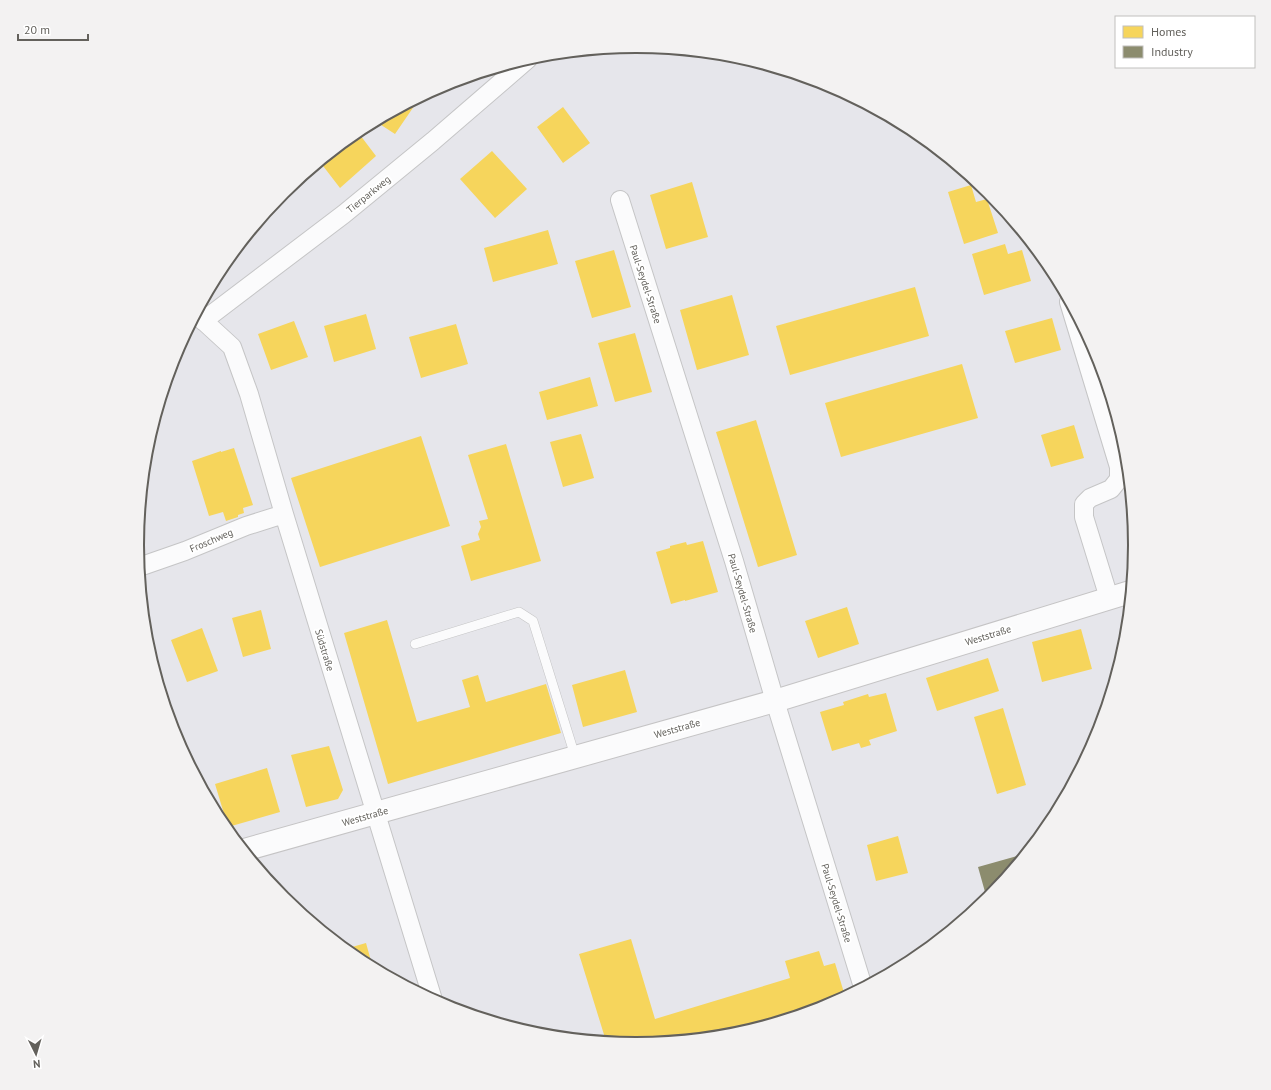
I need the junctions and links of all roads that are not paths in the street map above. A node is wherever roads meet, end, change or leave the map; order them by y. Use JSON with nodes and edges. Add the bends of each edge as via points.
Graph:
{"nodes":[{"id":1,"x":518,"y":67,"type":"edge"},
{"id":2,"x":620,"y":200,"type":"dead end"},
{"id":3,"x":200,"y":317,"type":"edge"},
{"id":4,"x":1076,"y":325,"type":"edge"},
{"id":5,"x":284,"y":514,"type":"junction"},
{"id":6,"x":145,"y":565,"type":"edge"},
{"id":7,"x":1124,"y":594,"type":"edge"},
{"id":8,"x":1109,"y":598,"type":"junction"},
{"id":9,"x":415,"y":644,"type":"dead end"},
{"id":10,"x":775,"y":701,"type":"junction"},
{"id":11,"x":575,"y":756,"type":"junction"},
{"id":12,"x":375,"y":813,"type":"junction"},
{"id":13,"x":248,"y":849,"type":"edge"},
{"id":14,"x":861,"y":982,"type":"edge"},
{"id":15,"x":431,"y":992,"type":"edge"}],
"edges":[{"from":1,"to":3,"type":"street","name":"Tierparkweg","via":[[344,214]]},
{"from":2,"to":10,"type":"street","name":"Paul-Seydel-Straße","via":[[732,554]]},
{"from":3,"to":5,"type":"street","name":"Südstraße","via":[[232,347],[249,394]]},
{"from":4,"to":8,"type":"street","via":[[1119,467],[1119,479],[1111,489],[1090,498],[1084,504],[1084,517]]},
{"from":5,"to":6,"type":"street","name":"Froschweg"},
{"from":5,"to":12,"type":"street","name":"Südstraße"},
{"from":7,"to":8,"type":"main road","name":"Weststraße"},
{"from":8,"to":10,"type":"main road","name":"Weststraße"},
{"from":9,"to":11,"type":"lane","via":[[519,612],[533,621]]},
{"from":10,"to":11,"type":"main road","name":"Weststraße"},
{"from":10,"to":14,"type":"street","name":"Paul-Seydel-Straße"},
{"from":11,"to":12,"type":"main road","name":"Weststraße"},
{"from":12,"to":13,"type":"main road","name":"Weststraße"},
{"from":12,"to":15,"type":"street","name":"Südstraße"}]}
